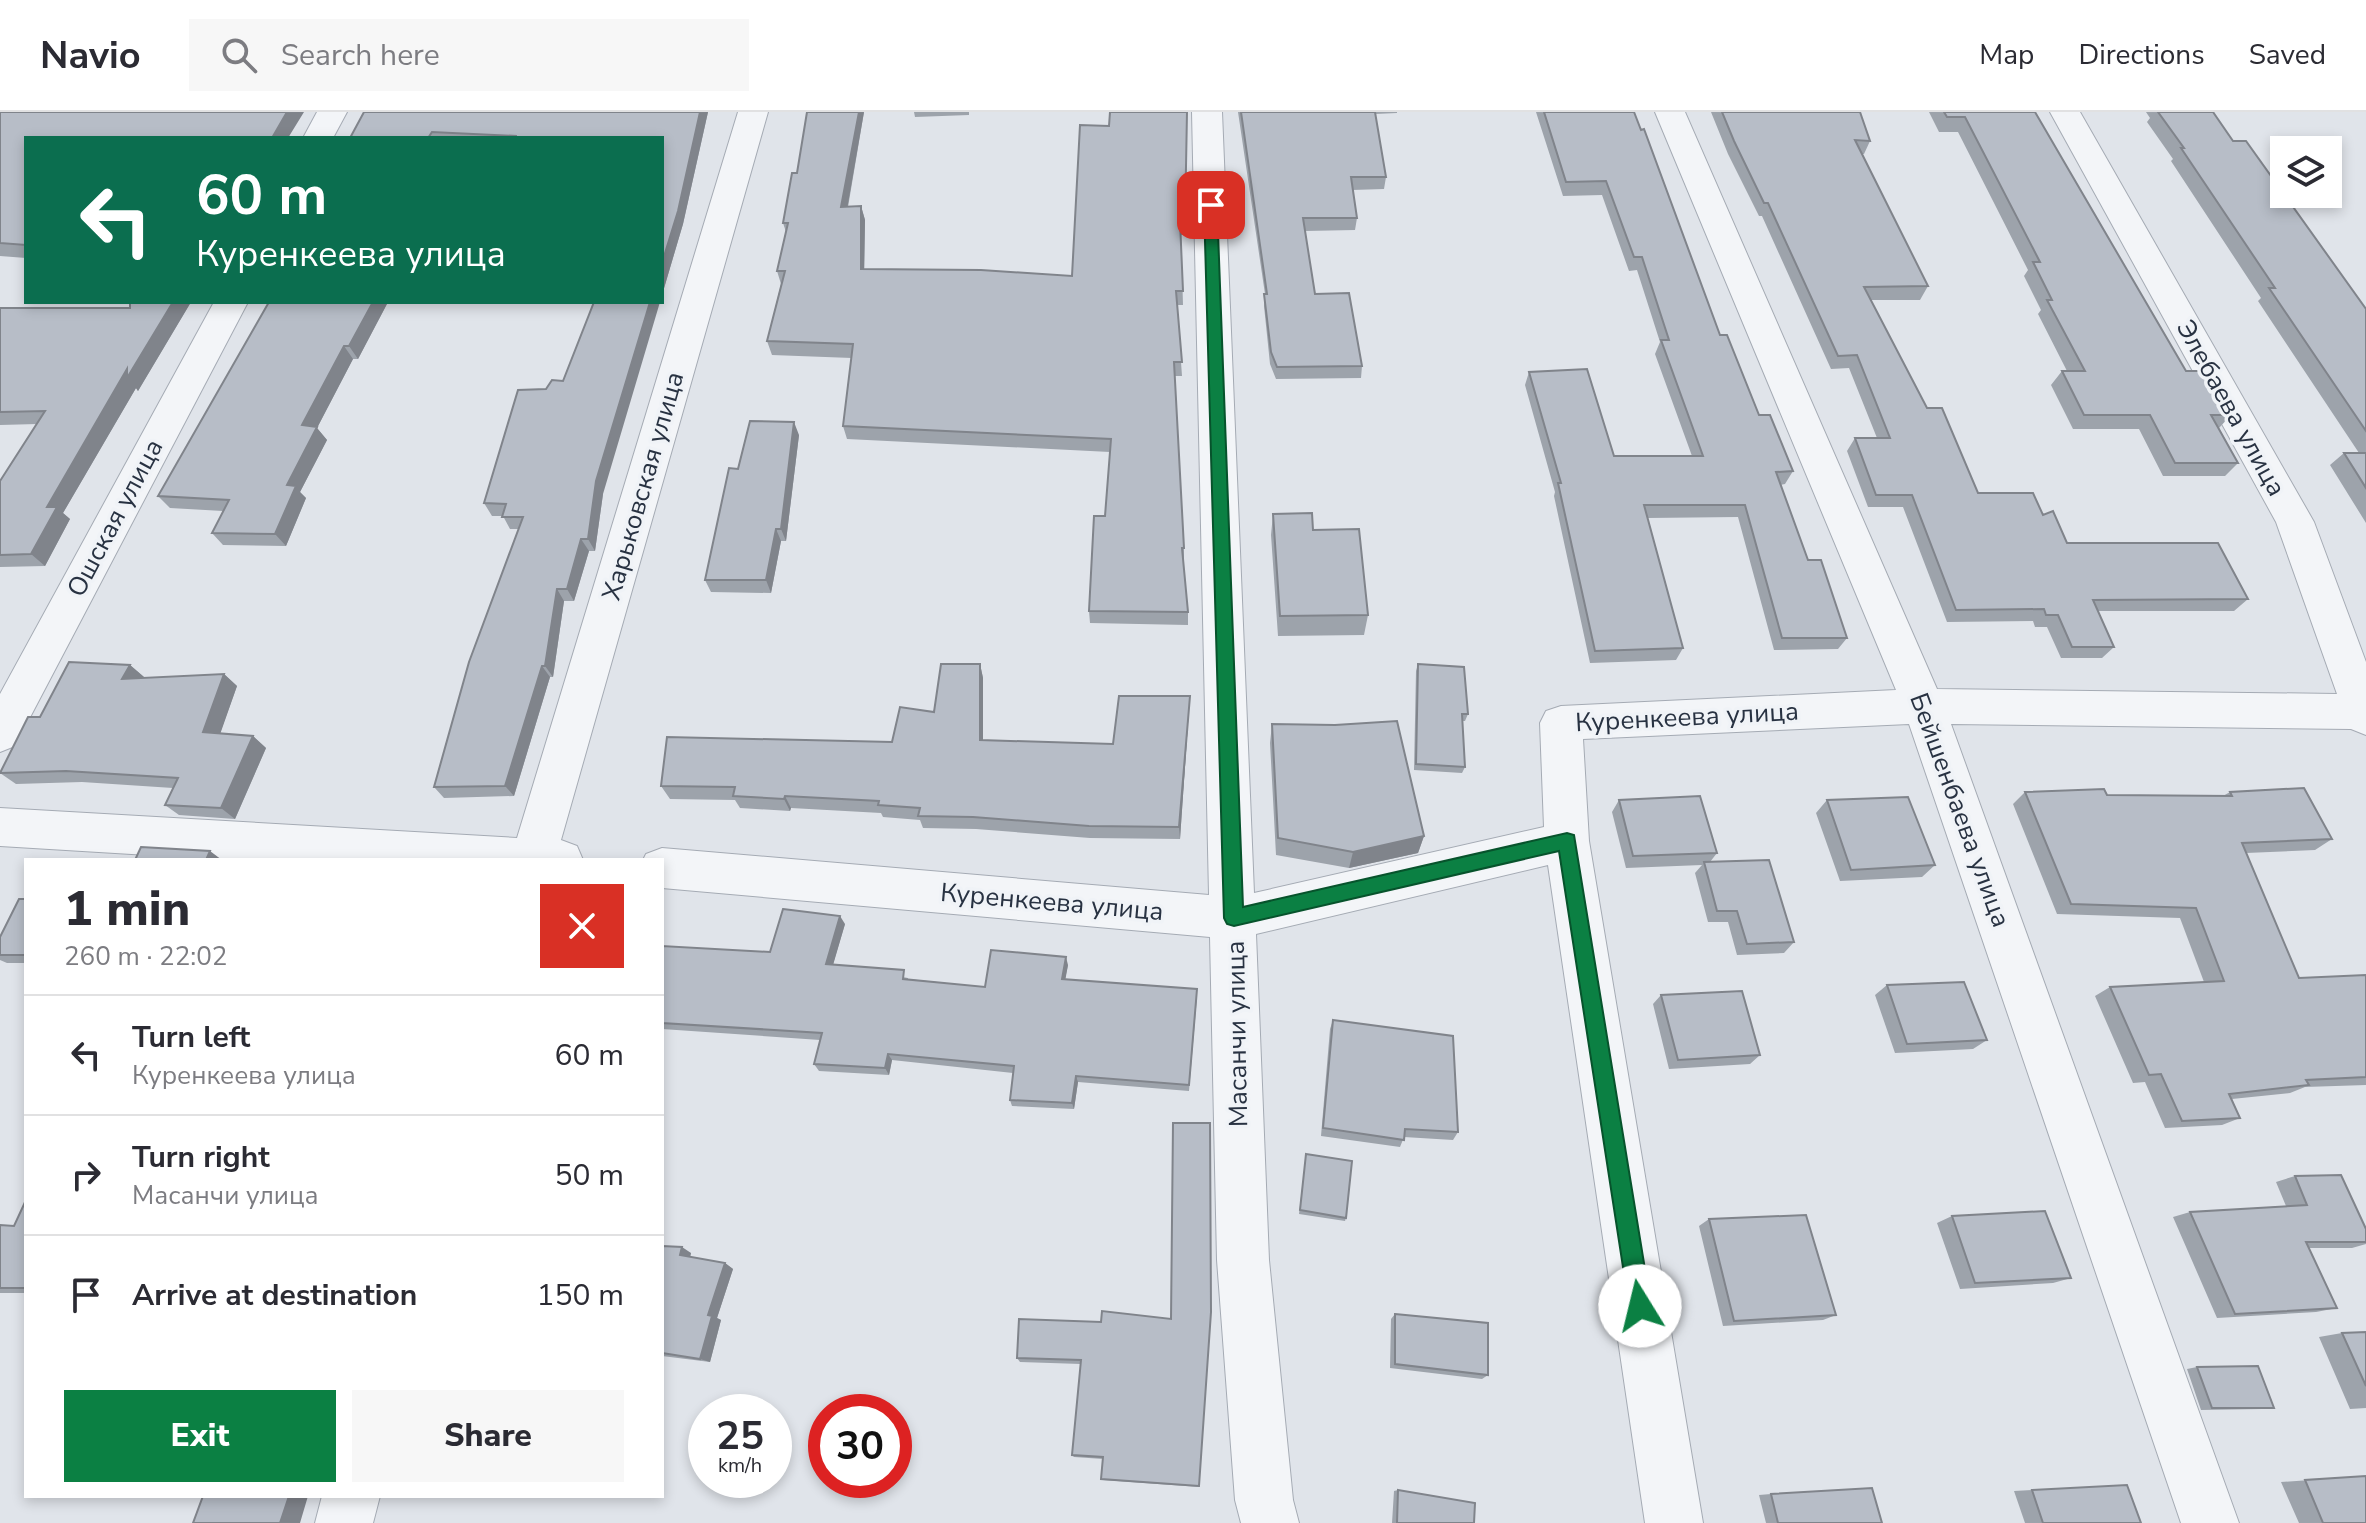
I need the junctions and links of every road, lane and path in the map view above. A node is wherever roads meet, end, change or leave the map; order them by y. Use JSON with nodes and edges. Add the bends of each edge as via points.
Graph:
{"nodes":[{"id":1,"x":332,"y":112,"type":"edge"},
{"id":2,"x":753,"y":112,"type":"edge"},
{"id":3,"x":1207,"y":112,"type":"edge"},
{"id":4,"x":1670,"y":112,"type":"edge"},
{"id":5,"x":2065,"y":112,"type":"edge"},
{"id":6,"x":319,"y":136,"type":"edge"},
{"id":7,"x":230,"y":304,"type":"edge"},
{"id":8,"x":1924,"y":706,"type":"junction"},
{"id":9,"x":2365,"y":714,"type":"edge"},
{"id":10,"x":0,"y":734,"type":"edge"},
{"id":11,"x":0,"y":827,"type":"edge"},
{"id":12,"x":1567,"y":841,"type":"junction"},
{"id":13,"x":526,"y":858,"type":"edge"},
{"id":14,"x":543,"y":858,"type":"edge"},
{"id":15,"x":664,"y":868,"type":"edge"},
{"id":16,"x":1234,"y":918,"type":"junction"},
{"id":17,"x":350,"y":1498,"type":"edge"},
{"id":18,"x":344,"y":1523,"type":"edge"},
{"id":19,"x":1270,"y":1523,"type":"edge"},
{"id":20,"x":1674,"y":1523,"type":"edge"},
{"id":21,"x":2210,"y":1523,"type":"edge"}],
"edges":[{"from":1,"to":6,"type":"street"},
{"from":2,"to":14,"type":"street","name":"Харьковская улица"},
{"from":3,"to":16,"type":"street","name":"Масанчи улица"},
{"from":4,"to":8,"type":"street","name":"Бейшенбаева улица"},
{"from":5,"to":9,"type":"street","name":"Элебаева улица","via":[[2295,522]]},
{"from":7,"to":10,"type":"street","name":"Ошская улица"},
{"from":8,"to":9,"type":"street","name":"Куренкеева улица"},
{"from":8,"to":12,"type":"street","name":"Куренкеева улица","via":[[1561,723]]},
{"from":8,"to":21,"type":"street","name":"Бейшенбаева улица"},
{"from":11,"to":13,"type":"street"},
{"from":12,"to":16,"type":"street","name":"Куренкеева улица"},
{"from":12,"to":20,"type":"street"},
{"from":15,"to":16,"type":"street","name":"Куренкеева улица"},
{"from":16,"to":19,"type":"street","name":"Масанчи улица","via":[[1243,1260]]},
{"from":17,"to":18,"type":"street"}]}
